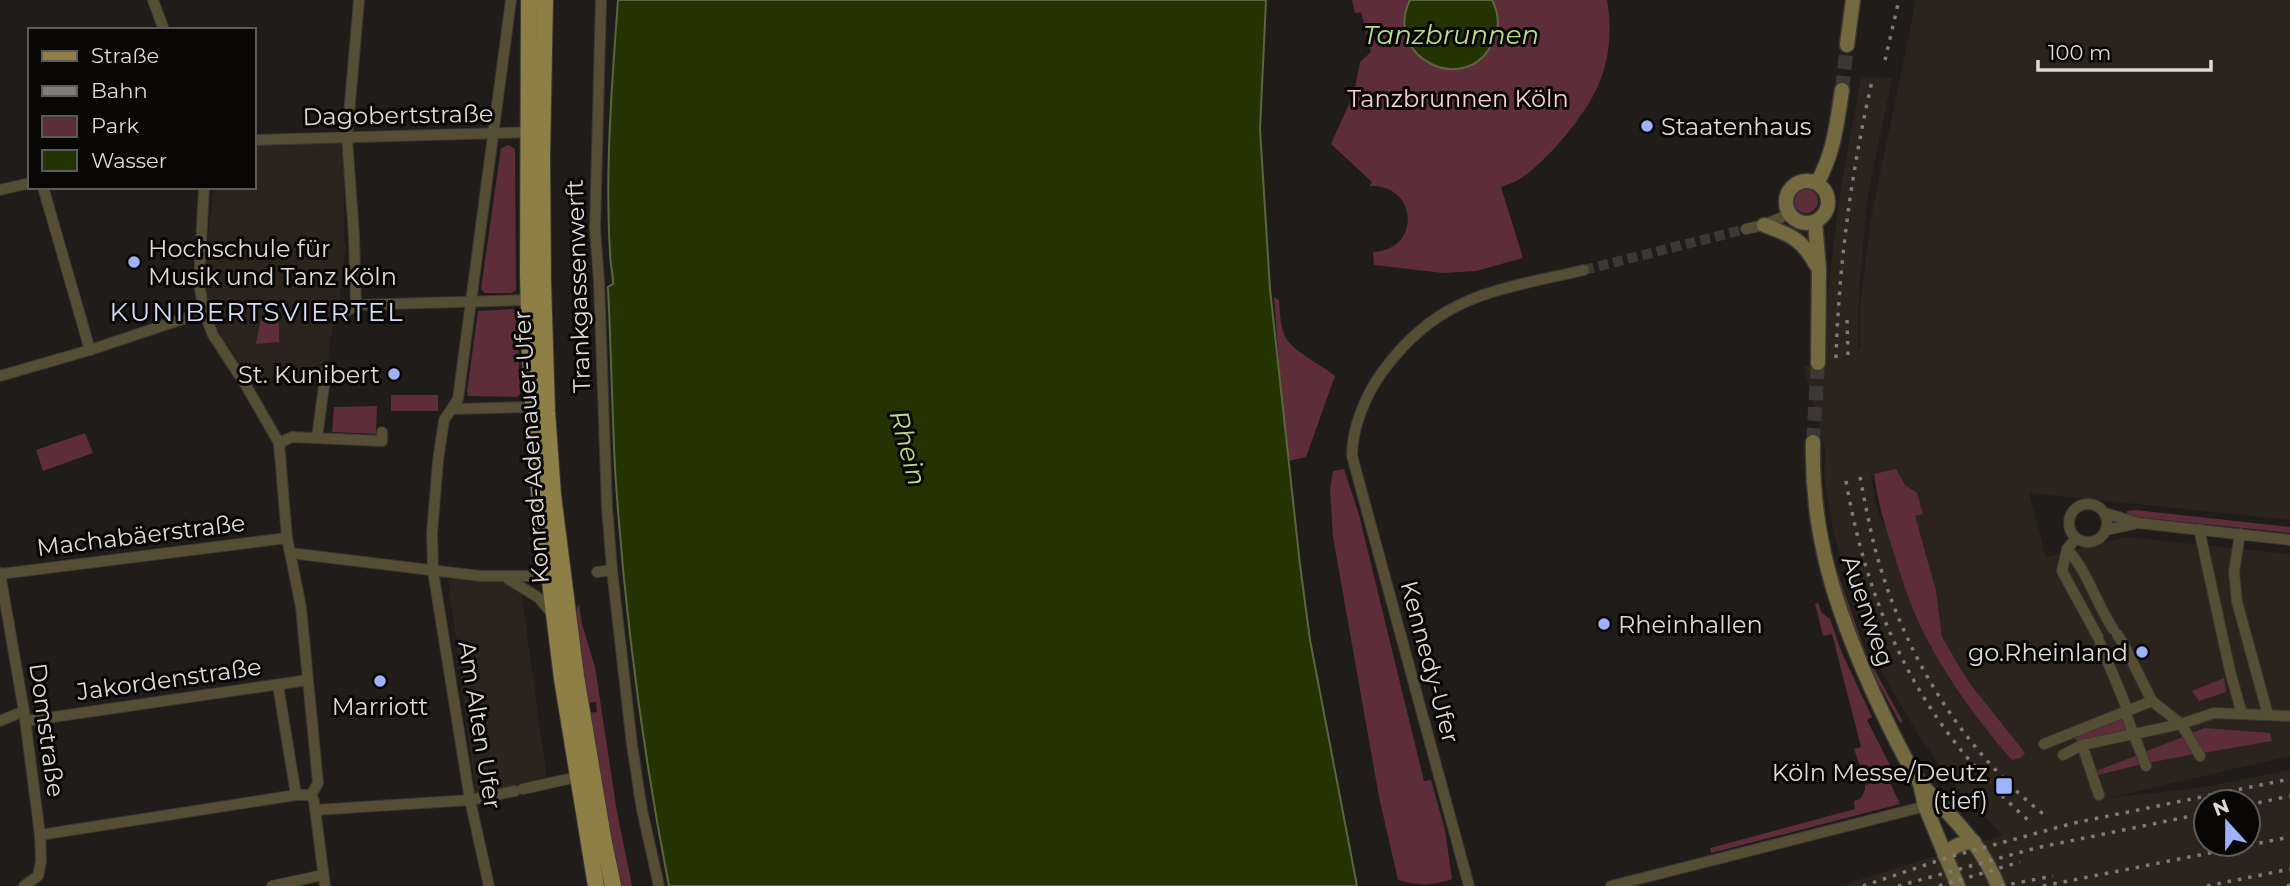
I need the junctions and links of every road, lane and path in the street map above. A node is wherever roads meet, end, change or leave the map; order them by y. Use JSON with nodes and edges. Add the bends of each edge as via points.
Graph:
{"nodes":[{"id":1,"x":153,"y":0,"type":"edge"},
{"id":2,"x":359,"y":0,"type":"edge"},
{"id":3,"x":511,"y":0,"type":"edge"},
{"id":4,"x":529,"y":0,"type":"edge"},
{"id":5,"x":545,"y":0,"type":"edge"},
{"id":6,"x":601,"y":0,"type":"edge"},
{"id":7,"x":1853,"y":0,"type":"edge"},
{"id":8,"x":163,"y":28,"type":"edge"},
{"id":9,"x":1847,"y":45,"type":"tunnel mouth"},
{"id":10,"x":1842,"y":90,"type":"tunnel mouth"},
{"id":11,"x":534,"y":132,"type":"junction"},
{"id":12,"x":494,"y":134,"type":"junction"},
{"id":13,"x":347,"y":137,"type":"junction"},
{"id":14,"x":256,"y":140,"type":"edge"},
{"id":15,"x":28,"y":183,"type":"edge"},
{"id":16,"x":1817,"y":183,"type":"junction"},
{"id":17,"x":44,"y":189,"type":"edge"},
{"id":18,"x":204,"y":189,"type":"edge"},
{"id":19,"x":0,"y":190,"type":"edge"},
{"id":20,"x":1789,"y":214,"type":"junction"},
{"id":21,"x":1815,"y":222,"type":"junction"},
{"id":22,"x":1764,"y":225,"type":"junction"},
{"id":23,"x":1746,"y":229,"type":"tunnel mouth"},
{"id":24,"x":1819,"y":269,"type":"junction"},
{"id":25,"x":1584,"y":270,"type":"tunnel mouth"},
{"id":26,"x":528,"y":300,"type":"junction"},
{"id":27,"x":470,"y":302,"type":"junction"},
{"id":28,"x":356,"y":304,"type":"junction"},
{"id":29,"x":204,"y":312,"type":"junction"},
{"id":30,"x":345,"y":312,"type":"dead end"},
{"id":31,"x":90,"y":350,"type":"junction"},
{"id":32,"x":1818,"y":363,"type":"tunnel mouth"},
{"id":33,"x":326,"y":370,"type":"dead end"},
{"id":34,"x":0,"y":376,"type":"edge"},
{"id":35,"x":533,"y":407,"type":"junction"},
{"id":36,"x":452,"y":409,"type":"junction"},
{"id":37,"x":382,"y":432,"type":"dead end"},
{"id":38,"x":317,"y":438,"type":"junction"},
{"id":39,"x":1813,"y":442,"type":"tunnel mouth"},
{"id":40,"x":279,"y":443,"type":"junction"},
{"id":41,"x":2105,"y":513,"type":"junction"},
{"id":42,"x":2138,"y":523,"type":"junction"},
{"id":43,"x":2199,"y":529,"type":"junction"},
{"id":44,"x":2106,"y":530,"type":"junction"},
{"id":45,"x":2241,"y":534,"type":"junction"},
{"id":46,"x":288,"y":538,"type":"junction"},
{"id":47,"x":2076,"y":538,"type":"junction"},
{"id":48,"x":2290,"y":540,"type":"edge"},
{"id":49,"x":2067,"y":550,"type":"junction"},
{"id":50,"x":290,"y":553,"type":"junction"},
{"id":51,"x":612,"y":570,"type":"junction"},
{"id":52,"x":433,"y":571,"type":"junction"},
{"id":53,"x":597,"y":572,"type":"dead end"},
{"id":54,"x":0,"y":574,"type":"edge"},
{"id":55,"x":556,"y":576,"type":"junction"},
{"id":56,"x":504,"y":577,"type":"junction"},
{"id":57,"x":555,"y":617,"type":"junction"},
{"id":58,"x":307,"y":680,"type":"junction"},
{"id":59,"x":278,"y":685,"type":"junction"},
{"id":60,"x":2152,"y":701,"type":"junction"},
{"id":61,"x":2126,"y":711,"type":"junction"},
{"id":62,"x":2242,"y":714,"type":"junction"},
{"id":63,"x":2267,"y":715,"type":"junction"},
{"id":64,"x":25,"y":716,"type":"junction"},
{"id":65,"x":2290,"y":716,"type":"edge"},
{"id":66,"x":0,"y":721,"type":"edge"},
{"id":67,"x":2181,"y":724,"type":"junction"},
{"id":68,"x":2133,"y":734,"type":"junction"},
{"id":69,"x":2058,"y":739,"type":"junction"},
{"id":70,"x":2044,"y":744,"type":"dead end"},
{"id":71,"x":2082,"y":745,"type":"junction"},
{"id":72,"x":2200,"y":756,"type":"dead end"},
{"id":73,"x":2146,"y":766,"type":"dead end"},
{"id":74,"x":577,"y":777,"type":"junction"},
{"id":75,"x":1920,"y":783,"type":"junction"},
{"id":76,"x":296,"y":795,"type":"junction"},
{"id":77,"x":311,"y":795,"type":"junction"},
{"id":78,"x":2099,"y":795,"type":"dead end"},
{"id":79,"x":470,"y":800,"type":"junction"},
{"id":80,"x":1940,"y":804,"type":"junction"},
{"id":81,"x":1925,"y":806,"type":"junction"},
{"id":82,"x":315,"y":810,"type":"junction"},
{"id":83,"x":40,"y":835,"type":"junction"},
{"id":84,"x":1974,"y":842,"type":"junction"},
{"id":85,"x":1945,"y":856,"type":"junction"},
{"id":86,"x":323,"y":874,"type":"junction"},
{"id":87,"x":24,"y":886,"type":"edge"},
{"id":88,"x":272,"y":886,"type":"edge"},
{"id":89,"x":325,"y":886,"type":"edge"},
{"id":90,"x":489,"y":886,"type":"edge"},
{"id":91,"x":596,"y":886,"type":"edge"},
{"id":92,"x":614,"y":886,"type":"edge"},
{"id":93,"x":659,"y":886,"type":"edge"},
{"id":94,"x":1469,"y":886,"type":"edge"},
{"id":95,"x":1611,"y":886,"type":"edge"},
{"id":96,"x":1958,"y":886,"type":"edge"},
{"id":97,"x":1998,"y":886,"type":"edge"}],
"edges":[{"from":1,"to":8,"type":"street"},
{"from":2,"to":13,"type":"street"},
{"from":3,"to":12,"type":"street"},
{"from":4,"to":11,"type":"main road","name":"Konrad-Adenauer-Ufer"},
{"from":5,"to":11,"type":"main road","name":"Konrad-Adenauer-Ufer"},
{"from":6,"to":51,"type":"street","name":"Trankgassenwerft","via":[[595,228]]},
{"from":7,"to":9,"type":"street"},
{"from":10,"to":16,"type":"street","via":[[1832,151]]},
{"from":11,"to":12,"type":"street","name":"Dagobertstraße"},
{"from":11,"to":26,"type":"main road","name":"Konrad-Adenauer-Ufer"},
{"from":11,"to":55,"type":"main road","name":"Konrad-Adenauer-Ufer"},
{"from":12,"to":13,"type":"street","name":"Dagobertstraße"},
{"from":12,"to":27,"type":"street"},
{"from":13,"to":14,"type":"street","name":"Dagobertstraße"},
{"from":13,"to":28,"type":"street"},
{"from":15,"to":19,"type":"street"},
{"from":16,"to":20,"type":"street","via":[[1799,182],[1792,188],[1786,200]]},
{"from":16,"to":21,"type":"street","via":[[1826,193],[1828,206]]},
{"from":17,"to":31,"type":"street"},
{"from":18,"to":29,"type":"street","via":[[199,283]]},
{"from":20,"to":21,"type":"street","via":[[1801,222]]},
{"from":20,"to":22,"type":"street"},
{"from":21,"to":24,"type":"street"},
{"from":22,"to":23,"type":"street"},
{"from":22,"to":24,"type":"street","via":[[1806,247]]},
{"from":24,"to":32,"type":"street"},
{"from":25,"to":94,"type":"street","name":"Kennedy-Ufer","via":[[1478,295],[1421,328],[1373,385],[1352,448]]},
{"from":26,"to":27,"type":"street"},
{"from":26,"to":35,"type":"main road","name":"Konrad-Adenauer-Ufer"},
{"from":27,"to":28,"type":"street"},
{"from":27,"to":36,"type":"street","via":[[458,399]]},
{"from":28,"to":30,"type":"street"},
{"from":29,"to":31,"type":"street"},
{"from":29,"to":40,"type":"street","via":[[213,335]]},
{"from":31,"to":34,"type":"street"},
{"from":33,"to":38,"type":"street"},
{"from":35,"to":36,"type":"street","name":"Konrad-Adenauer-Ufer"},
{"from":35,"to":55,"type":"main road","name":"Konrad-Adenauer-Ufer","via":[[539,492]]},
{"from":36,"to":52,"type":"street","name":"Am Alten Ufer","via":[[444,420],[438,461]]},
{"from":37,"to":38,"type":"street","via":[[382,441]]},
{"from":38,"to":40,"type":"street"},
{"from":39,"to":75,"type":"street","name":"Auenweg","via":[[1818,527],[1831,585],[1868,681]]},
{"from":40,"to":46,"type":"street"},
{"from":41,"to":42,"type":"street"},
{"from":41,"to":44,"type":"street"},
{"from":41,"to":47,"type":"street","via":[[2089,503],[2076,508],[2069,526]]},
{"from":42,"to":43,"type":"street"},
{"from":42,"to":44,"type":"street"},
{"from":43,"to":45,"type":"street"},
{"from":43,"to":62,"type":"street"},
{"from":44,"to":47,"type":"street","via":[[2093,541]]},
{"from":45,"to":48,"type":"street"},
{"from":45,"to":63,"type":"street","via":[[2234,572],[2237,602]]},
{"from":46,"to":50,"type":"street"},
{"from":46,"to":54,"type":"street","name":"Machabäerstraße"},
{"from":47,"to":49,"type":"street"},
{"from":49,"to":60,"type":"street","via":[[2078,561]]},
{"from":49,"to":61,"type":"street","via":[[2062,571],[2099,640]]},
{"from":50,"to":52,"type":"street"},
{"from":50,"to":58,"type":"street","via":[[301,607]]},
{"from":51,"to":53,"type":"street"},
{"from":51,"to":93,"type":"street","name":"Trankgassenwerft","via":[[632,745]]},
{"from":52,"to":56,"type":"street"},
{"from":52,"to":79,"type":"street","name":"Am Alten Ufer"},
{"from":54,"to":64,"type":"street","name":"Domstraße"},
{"from":55,"to":56,"type":"street"},
{"from":55,"to":57,"type":"main road","name":"Konrad-Adenauer-Ufer"},
{"from":55,"to":92,"type":"main road","name":"Konrad-Adenauer-Ufer"},
{"from":56,"to":57,"type":"street","via":[[539,598]]},
{"from":57,"to":74,"type":"main road","name":"Konrad-Adenauer-Ufer"},
{"from":58,"to":59,"type":"street","name":"Jakordenstraße"},
{"from":58,"to":77,"type":"street","via":[[318,783]]},
{"from":59,"to":64,"type":"street","name":"Jakordenstraße"},
{"from":59,"to":76,"type":"street"},
{"from":60,"to":61,"type":"street"},
{"from":60,"to":67,"type":"street"},
{"from":61,"to":68,"type":"street"},
{"from":61,"to":69,"type":"street"},
{"from":62,"to":63,"type":"street"},
{"from":62,"to":67,"type":"street","via":[[2214,713]]},
{"from":63,"to":65,"type":"street"},
{"from":64,"to":66,"type":"street","name":"Jakordenstraße"},
{"from":64,"to":83,"type":"street","name":"Domstraße"},
{"from":67,"to":68,"type":"street"},
{"from":67,"to":72,"type":"street"},
{"from":68,"to":71,"type":"street"},
{"from":68,"to":73,"type":"street"},
{"from":69,"to":70,"type":"street"},
{"from":69,"to":71,"type":"street","via":[[2065,754]]},
{"from":71,"to":78,"type":"street"},
{"from":74,"to":79,"type":"street"},
{"from":74,"to":91,"type":"main road","name":"Konrad-Adenauer-Ufer"},
{"from":75,"to":80,"type":"street","name":"Auenweg"},
{"from":75,"to":81,"type":"street","name":"Auenweg"},
{"from":76,"to":77,"type":"street"},
{"from":76,"to":83,"type":"street"},
{"from":77,"to":82,"type":"street"},
{"from":79,"to":82,"type":"street"},
{"from":79,"to":90,"type":"street","name":"Am Alten Ufer"},
{"from":80,"to":81,"type":"street"},
{"from":80,"to":84,"type":"street","name":"Auenweg"},
{"from":81,"to":85,"type":"street","name":"Auenweg"},
{"from":81,"to":95,"type":"street"},
{"from":82,"to":86,"type":"street"},
{"from":83,"to":87,"type":"street","name":"Domstraße","via":[[38,876]]},
{"from":84,"to":85,"type":"street","via":[[1965,842]]},
{"from":84,"to":97,"type":"street","name":"Auenweg"},
{"from":85,"to":96,"type":"street","name":"Auenweg"},
{"from":86,"to":88,"type":"street"},
{"from":86,"to":89,"type":"street"}]}
